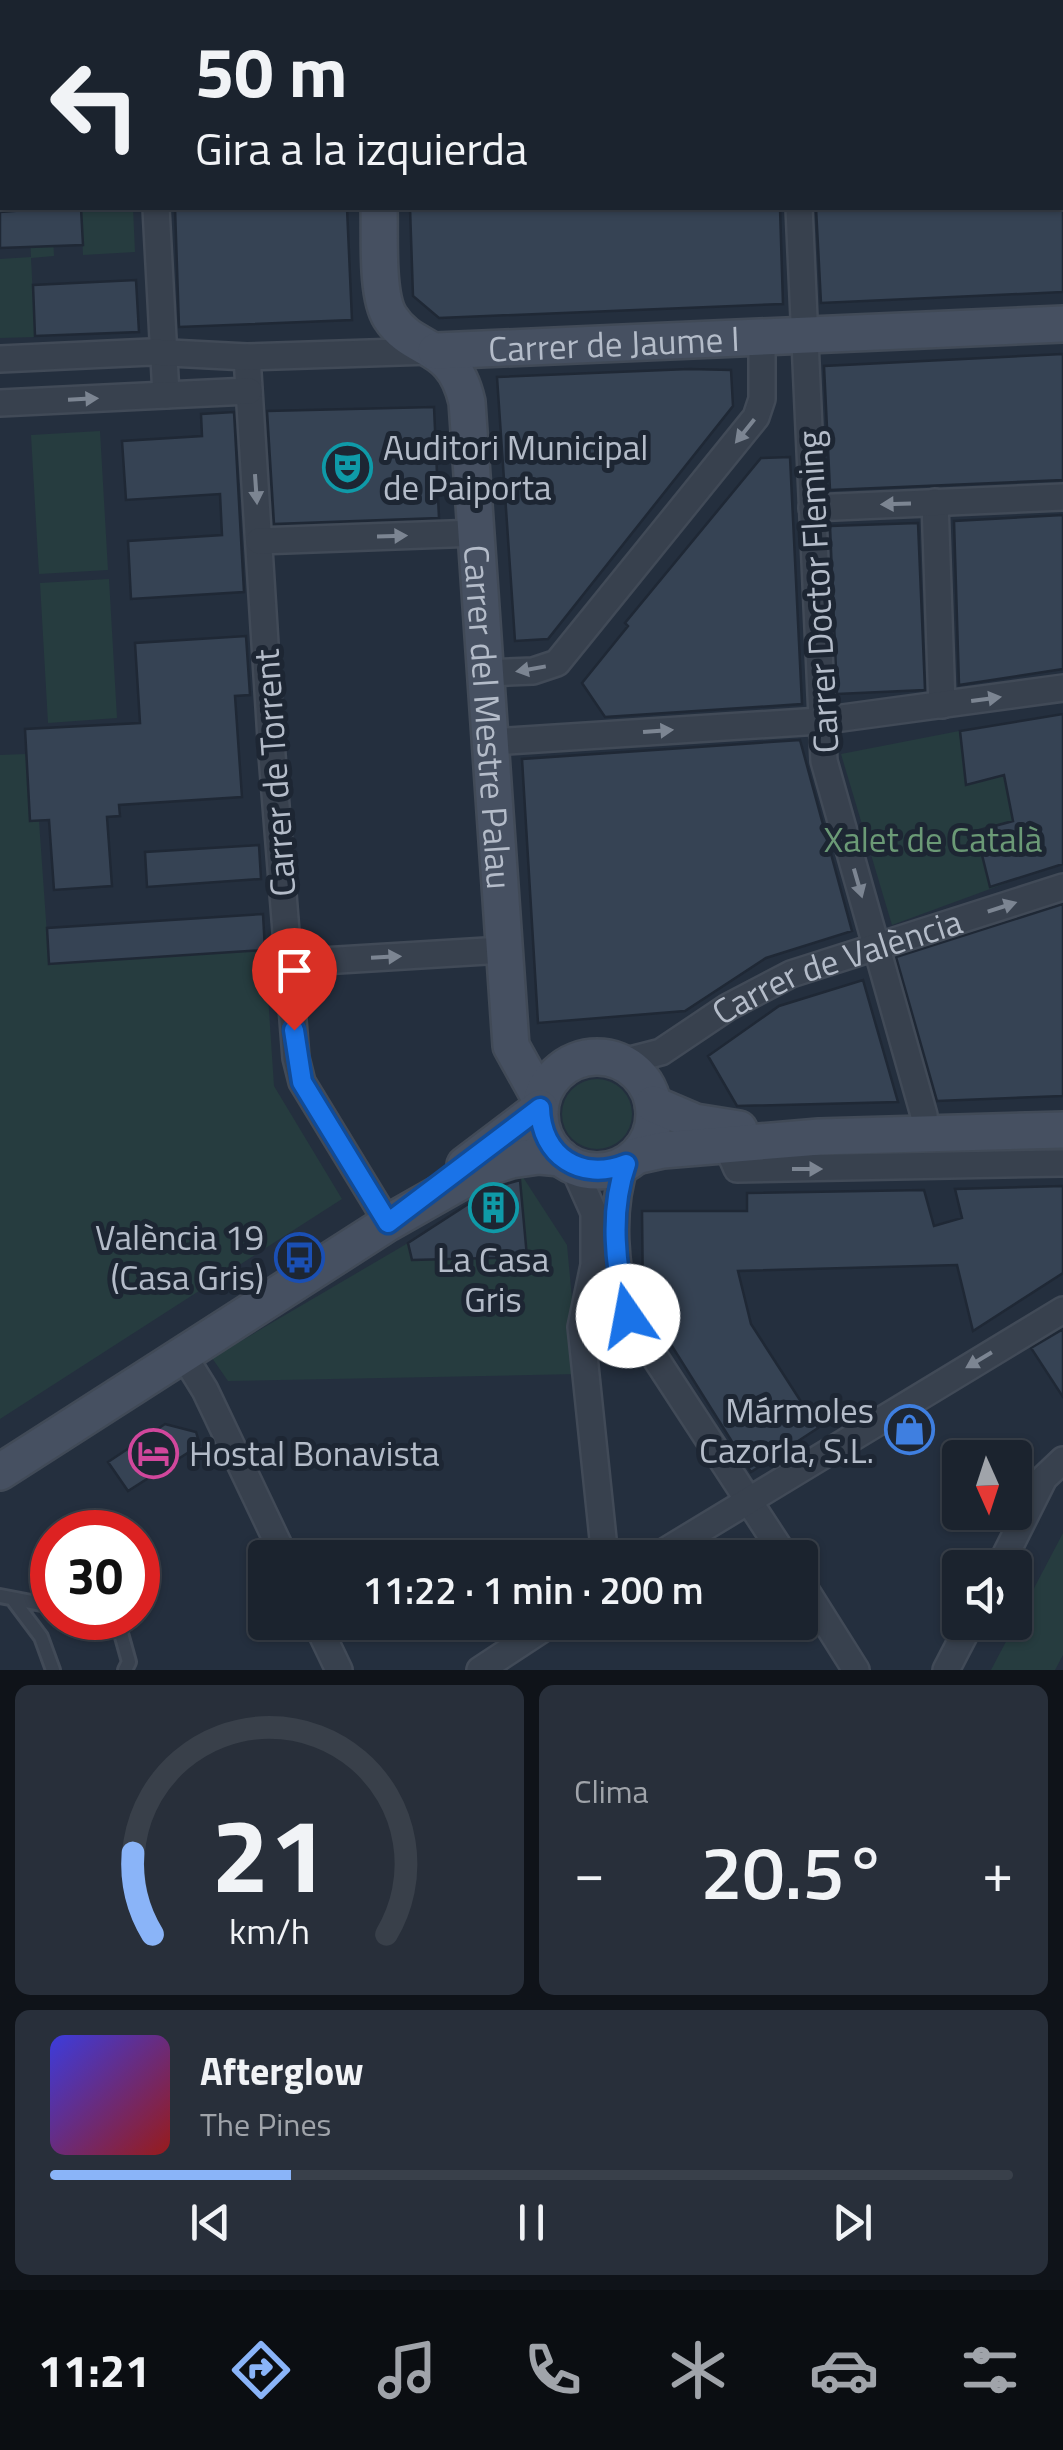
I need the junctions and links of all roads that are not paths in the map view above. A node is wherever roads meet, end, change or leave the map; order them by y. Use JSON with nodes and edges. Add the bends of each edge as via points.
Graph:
{"nodes":[{"id":1,"x":156,"y":210,"type":"edge"},
{"id":2,"x":379,"y":210,"type":"edge"},
{"id":3,"x":799,"y":210,"type":"edge"},
{"id":4,"x":1063,"y":324,"type":"edge"},
{"id":5,"x":805,"y":337,"type":"junction"},
{"id":6,"x":762,"y":339,"type":"junction"},
{"id":7,"x":436,"y":350,"type":"junction"},
{"id":8,"x":164,"y":352,"type":"junction"},
{"id":9,"x":247,"y":357,"type":"junction"},
{"id":10,"x":0,"y":359,"type":"edge"},
{"id":11,"x":249,"y":392,"type":"junction"},
{"id":12,"x":166,"y":395,"type":"junction"},
{"id":13,"x":0,"y":403,"type":"edge"},
{"id":14,"x":1063,"y":497,"type":"edge"},
{"id":15,"x":935,"y":502,"type":"junction"},
{"id":16,"x":812,"y":508,"type":"junction"},
{"id":17,"x":477,"y":533,"type":"junction"},
{"id":18,"x":259,"y":541,"type":"junction"},
{"id":19,"x":485,"y":674,"type":"junction"},
{"id":20,"x":1063,"y":688,"type":"edge"},
{"id":21,"x":942,"y":705,"type":"junction"},
{"id":22,"x":820,"y":721,"type":"junction"},
{"id":23,"x":490,"y":742,"type":"junction"},
{"id":24,"x":1063,"y":886,"type":"edge"},
{"id":25,"x":876,"y":948,"type":"junction"},
{"id":26,"x":503,"y":950,"type":"junction"},
{"id":27,"x":289,"y":963,"type":"junction"},
{"id":28,"x":510,"y":1022,"type":"junction"},
{"id":29,"x":572,"y":1062,"type":"junction"},
{"id":30,"x":622,"y":1062,"type":"junction"},
{"id":31,"x":540,"y":1104,"type":"junction"},
{"id":32,"x":653,"y":1104,"type":"junction"},
{"id":33,"x":1063,"y":1130,"type":"edge"},
{"id":34,"x":925,"y":1134,"type":"junction"},
{"id":35,"x":819,"y":1137,"type":"junction"},
{"id":36,"x":726,"y":1144,"type":"junction"},
{"id":37,"x":631,"y":1160,"type":"junction"},
{"id":38,"x":567,"y":1162,"type":"junction"},
{"id":39,"x":1063,"y":1164,"type":"edge"},
{"id":40,"x":388,"y":1223,"type":"junction"},
{"id":41,"x":1063,"y":1310,"type":"edge"},
{"id":42,"x":184,"y":1356,"type":"junction"},
{"id":43,"x":1063,"y":1460,"type":"edge"},
{"id":44,"x":0,"y":1472,"type":"edge"},
{"id":45,"x":748,"y":1498,"type":"junction"},
{"id":46,"x":276,"y":1540,"type":"edge"},
{"id":47,"x":603,"y":1540,"type":"edge"},
{"id":48,"x":682,"y":1540,"type":"edge"},
{"id":49,"x":775,"y":1540,"type":"edge"},
{"id":50,"x":1008,"y":1550,"type":"edge"},
{"id":51,"x":0,"y":1596,"type":"edge"},
{"id":52,"x":14,"y":1600,"type":"junction"},
{"id":53,"x":30,"y":1603,"type":"edge"},
{"id":54,"x":818,"y":1609,"type":"edge"},
{"id":55,"x":123,"y":1640,"type":"edge"},
{"id":56,"x":325,"y":1640,"type":"edge"},
{"id":57,"x":525,"y":1640,"type":"edge"},
{"id":58,"x":962,"y":1640,"type":"edge"},
{"id":59,"x":54,"y":1670,"type":"edge"},
{"id":60,"x":126,"y":1670,"type":"edge"},
{"id":61,"x":339,"y":1670,"type":"edge"},
{"id":62,"x":480,"y":1670,"type":"edge"},
{"id":63,"x":856,"y":1670,"type":"edge"},
{"id":64,"x":946,"y":1670,"type":"edge"}],
"edges":[{"from":1,"to":8,"type":"street"},
{"from":2,"to":7,"type":"street","name":"Carrer del Mestre Palau","via":[[386,310],[404,332]]},
{"from":3,"to":5,"type":"street","name":"Carrer Doctor Fleming"},
{"from":4,"to":5,"type":"street","name":"Carrer de Jaume I"},
{"from":5,"to":6,"type":"street","name":"Carrer de Jaume I"},
{"from":5,"to":16,"type":"street","name":"Carrer Doctor Fleming"},
{"from":6,"to":7,"type":"street","name":"Carrer de Jaume I"},
{"from":6,"to":19,"type":"street","one_way":true,"via":[[756,417],[556,663]]},
{"from":7,"to":9,"type":"street","name":"Carrer de Jaume I"},
{"from":7,"to":17,"type":"street","name":"Carrer del Mestre Palau","via":[[454,368],[467,402]]},
{"from":8,"to":9,"type":"street","name":"Carrer de Jaume I"},
{"from":8,"to":10,"type":"street","name":"Carrer de Jaume I"},
{"from":8,"to":12,"type":"street"},
{"from":9,"to":11,"type":"street","name":"Carrer de Torrent"},
{"from":11,"to":12,"type":"street"},
{"from":11,"to":18,"type":"street","name":"Carrer de Torrent","one_way":true},
{"from":13,"to":12,"type":"street","one_way":true},
{"from":14,"to":15,"type":"street"},
{"from":15,"to":16,"type":"street","one_way":true},
{"from":15,"to":21,"type":"street"},
{"from":16,"to":22,"type":"street","name":"Carrer Doctor Fleming"},
{"from":18,"to":17,"type":"street","one_way":true},
{"from":17,"to":19,"type":"street","name":"Carrer del Mestre Palau"},
{"from":18,"to":27,"type":"street","name":"Carrer de Torrent"},
{"from":19,"to":23,"type":"street","name":"Carrer del Mestre Palau"},
{"from":21,"to":20,"type":"street","one_way":true},
{"from":21,"to":22,"type":"street"},
{"from":23,"to":22,"type":"street","one_way":true},
{"from":22,"to":25,"type":"street","name":"Carrer Doctor Fleming","one_way":true,"via":[[824,761]]},
{"from":23,"to":26,"type":"street","name":"Carrer del Mestre Palau"},
{"from":25,"to":24,"type":"street","name":"Carrer de València","one_way":true},
{"from":25,"to":30,"type":"street","name":"Carrer de València","via":[[791,974],[661,1052]]},
{"from":25,"to":34,"type":"street","name":"Carrer Doctor Fleming"},
{"from":27,"to":26,"type":"street","one_way":true},
{"from":26,"to":28,"type":"street","name":"Carrer del Mestre Palau"},
{"from":27,"to":40,"type":"street","name":"Carrer de Torrent","via":[[302,1082]]},
{"from":28,"to":29,"type":"street"},
{"from":28,"to":31,"type":"street","name":"Carrer del Mestre Palau","via":[[511,1046]]},
{"from":29,"to":30,"type":"street","via":[[604,1056]]},
{"from":29,"to":31,"type":"street","via":[[553,1077]]},
{"from":30,"to":32,"type":"street","via":[[646,1083]]},
{"from":31,"to":38,"type":"street","via":[[544,1136]]},
{"from":31,"to":40,"type":"street"},
{"from":32,"to":35,"type":"street","via":[[696,1122]]},
{"from":32,"to":37,"type":"street","via":[[647,1143]]},
{"from":33,"to":34,"type":"street"},
{"from":34,"to":35,"type":"street"},
{"from":35,"to":36,"type":"street"},
{"from":36,"to":37,"type":"street"},
{"from":36,"to":39,"type":"street","one_way":true,"via":[[737,1169]]},
{"from":37,"to":38,"type":"street","via":[[600,1171]]},
{"from":37,"to":45,"type":"street","via":[[616,1211],[618,1281],[628,1316]]},
{"from":38,"to":40,"type":"street","via":[[511,1160]]},
{"from":38,"to":47,"type":"street","via":[[594,1213],[594,1265],[581,1327]]},
{"from":40,"to":42,"type":"street"},
{"from":41,"to":45,"type":"street","one_way":true},
{"from":42,"to":44,"type":"street"},
{"from":42,"to":46,"type":"street"},
{"from":43,"to":50,"type":"street","via":[[1044,1478]]},
{"from":45,"to":48,"type":"street"},
{"from":45,"to":49,"type":"street"},
{"from":51,"to":52,"type":"lane"},
{"from":52,"to":53,"type":"lane"},
{"from":52,"to":59,"type":"lane","via":[[41,1637]]},
{"from":54,"to":63,"type":"street"},
{"from":55,"to":60,"type":"lane"},
{"from":56,"to":61,"type":"street"},
{"from":57,"to":62,"type":"street"},
{"from":58,"to":64,"type":"street"}]}
